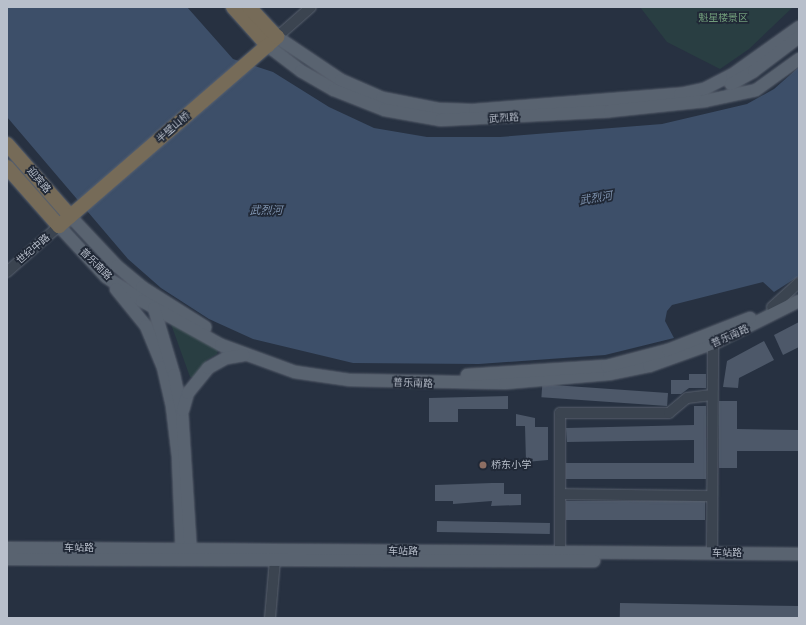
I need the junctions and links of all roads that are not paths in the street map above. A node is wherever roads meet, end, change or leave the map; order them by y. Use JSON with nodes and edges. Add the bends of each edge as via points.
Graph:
{"nodes":[{"id":1,"x":233,"y":7,"type":"edge"},
{"id":2,"x":249,"y":7,"type":"edge"},
{"id":3,"x":311,"y":7,"type":"edge"},
{"id":4,"x":799,"y":27,"type":"edge"},
{"id":5,"x":799,"y":37,"type":"edge"},
{"id":6,"x":273,"y":41,"type":"junction"},
{"id":7,"x":799,"y":48,"type":"edge"},
{"id":8,"x":799,"y":58,"type":"edge"},
{"id":9,"x":705,"y":95,"type":"junction"},
{"id":10,"x":7,"y":144,"type":"edge"},
{"id":11,"x":7,"y":167,"type":"edge"},
{"id":12,"x":70,"y":216,"type":"junction"},
{"id":13,"x":59,"y":226,"type":"junction"},
{"id":14,"x":7,"y":272,"type":"edge"},
{"id":15,"x":106,"y":277,"type":"junction"},
{"id":16,"x":797,"y":287,"type":"edge"},
{"id":17,"x":799,"y":301,"type":"edge"},
{"id":18,"x":799,"y":304,"type":"edge"},
{"id":19,"x":154,"y":308,"type":"junction"},
{"id":20,"x":776,"y":309,"type":"junction"},
{"id":21,"x":713,"y":344,"type":"junction"},
{"id":22,"x":244,"y":355,"type":"junction"},
{"id":23,"x":712,"y":396,"type":"junction"},
{"id":24,"x":182,"y":413,"type":"junction"},
{"id":25,"x":560,"y":494,"type":"junction"},
{"id":26,"x":712,"y":496,"type":"junction"},
{"id":27,"x":7,"y":548,"type":"edge"},
{"id":28,"x":560,"y":552,"type":"junction"},
{"id":29,"x":712,"y":553,"type":"junction"},
{"id":30,"x":186,"y":554,"type":"junction"},
{"id":31,"x":799,"y":554,"type":"edge"},
{"id":32,"x":7,"y":559,"type":"edge"},
{"id":33,"x":275,"y":560,"type":"junction"},
{"id":34,"x":799,"y":562,"type":"edge"},
{"id":35,"x":270,"y":618,"type":"edge"}],
"edges":[{"from":1,"to":6,"type":"highway","name":"武烈路"},
{"from":2,"to":6,"type":"highway","name":"武烈路"},
{"from":3,"to":6,"type":"street"},
{"from":4,"to":9,"type":"main road","name":"武烈路"},
{"from":5,"to":9,"type":"main road","via":[[737,81]]},
{"from":6,"to":9,"type":"main road","name":"武烈路","via":[[301,71],[334,90],[385,110],[411,116],[477,120],[610,111]]},
{"from":6,"to":12,"type":"highway","name":"半壁山桥"},
{"from":7,"to":9,"type":"main road","via":[[736,91]]},
{"from":8,"to":9,"type":"main road","name":"武烈路","via":[[756,90]]},
{"from":10,"to":12,"type":"highway","name":"迎宾路"},
{"from":11,"to":13,"type":"highway","name":"迎宾路"},
{"from":12,"to":13,"type":"highway","name":"半壁山桥"},
{"from":12,"to":20,"type":"main road","name":"普乐南路","via":[[116,266],[179,312],[258,353],[297,365],[331,370],[381,375],[476,375],[607,366],[705,337]]},
{"from":13,"to":14,"type":"street","name":"世纪中路"},
{"from":13,"to":15,"type":"main road","name":"普乐南路"},
{"from":15,"to":19,"type":"main road","name":"普乐南路"},
{"from":15,"to":30,"type":"main road","via":[[146,326],[163,367],[172,406]]},
{"from":16,"to":20,"type":"main road","name":"普乐南路"},
{"from":17,"to":20,"type":"main road","name":"普乐南路"},
{"from":18,"to":20,"type":"street"},
{"from":19,"to":22,"type":"main road","name":"普乐南路"},
{"from":19,"to":24,"type":"main road","via":[[174,374]]},
{"from":20,"to":21,"type":"main road","name":"普乐南路"},
{"from":21,"to":22,"type":"main road","name":"普乐南路","via":[[649,366],[609,374],[505,383],[350,380],[295,372]]},
{"from":21,"to":23,"type":"street"},
{"from":22,"to":24,"type":"main road","via":[[226,358],[208,368],[188,393]]},
{"from":23,"to":25,"type":"street","via":[[687,398],[668,413],[560,413]]},
{"from":23,"to":26,"type":"street"},
{"from":24,"to":30,"type":"main road"},
{"from":25,"to":26,"type":"street"},
{"from":25,"to":28,"type":"street"},
{"from":26,"to":29,"type":"street"},
{"from":27,"to":30,"type":"main road","name":"车站路"},
{"from":28,"to":29,"type":"main road","name":"车站路"},
{"from":28,"to":30,"type":"main road","name":"车站路"},
{"from":29,"to":31,"type":"main road","name":"车站路"},
{"from":30,"to":32,"type":"main road","name":"车站路"},
{"from":30,"to":33,"type":"main road","name":"车站路"},
{"from":33,"to":34,"type":"main road","name":"车站路"},
{"from":33,"to":35,"type":"street"}]}
